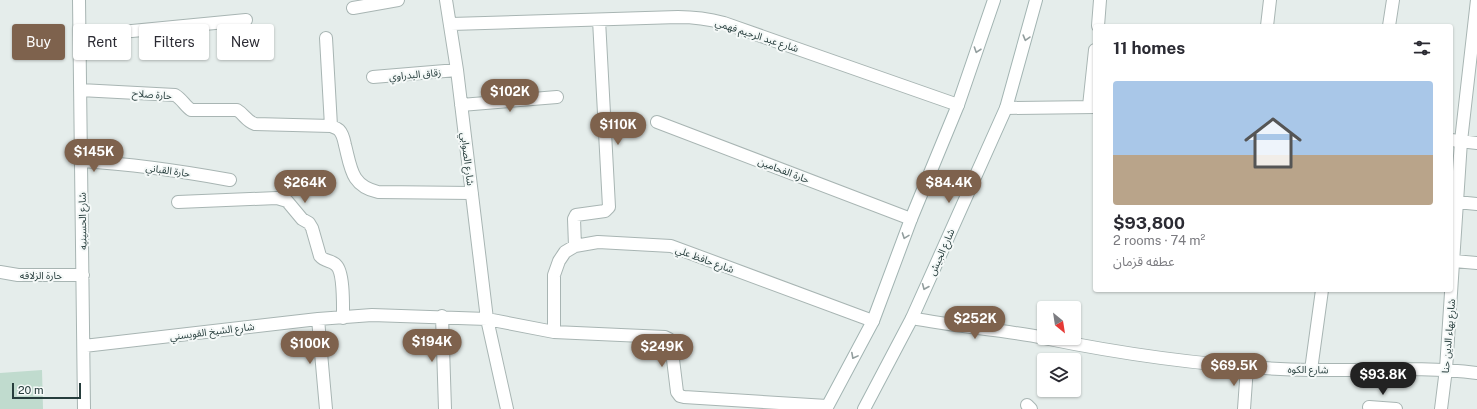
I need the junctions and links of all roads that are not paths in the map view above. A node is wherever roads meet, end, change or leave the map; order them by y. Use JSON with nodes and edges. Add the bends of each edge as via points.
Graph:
{"nodes":[{"id":1,"x":79,"y":0,"type":"edge"},
{"id":2,"x":398,"y":0,"type":"edge"},
{"id":3,"x":446,"y":0,"type":"edge"},
{"id":4,"x":994,"y":0,"type":"edge"},
{"id":5,"x":1036,"y":0,"type":"edge"},
{"id":6,"x":1100,"y":0,"type":"edge"},
{"id":7,"x":1270,"y":0,"type":"edge"},
{"id":8,"x":1393,"y":0,"type":"edge"},
{"id":9,"x":1477,"y":0,"type":"edge"},
{"id":10,"x":353,"y":8,"type":"dead end"},
{"id":11,"x":246,"y":20,"type":"dead end"},
{"id":12,"x":599,"y":20,"type":"junction"},
{"id":13,"x":80,"y":24,"type":"edge"},
{"id":14,"x":451,"y":24,"type":"junction"},
{"id":15,"x":1098,"y":24,"type":"edge"},
{"id":16,"x":1267,"y":24,"type":"edge"},
{"id":17,"x":1389,"y":24,"type":"edge"},
{"id":18,"x":131,"y":31,"type":"edge"},
{"id":19,"x":326,"y":38,"type":"dead end"},
{"id":20,"x":80,"y":60,"type":"edge"},
{"id":21,"x":456,"y":70,"type":"junction"},
{"id":22,"x":374,"y":78,"type":"dead end"},
{"id":23,"x":1093,"y":87,"type":"edge"},
{"id":24,"x":80,"y":90,"type":"junction"},
{"id":25,"x":557,"y":97,"type":"dead end"},
{"id":26,"x":461,"y":105,"type":"junction"},
{"id":27,"x":958,"y":105,"type":"junction"},
{"id":28,"x":1092,"y":106,"type":"edge"},
{"id":29,"x":1006,"y":108,"type":"junction"},
{"id":30,"x":657,"y":122,"type":"dead end"},
{"id":31,"x":331,"y":126,"type":"junction"},
{"id":32,"x":1456,"y":141,"type":"edge"},
{"id":33,"x":1477,"y":143,"type":"edge"},
{"id":34,"x":82,"y":161,"type":"junction"},
{"id":35,"x":230,"y":180,"type":"dead end"},
{"id":36,"x":472,"y":193,"type":"junction"},
{"id":37,"x":178,"y":202,"type":"dead end"},
{"id":38,"x":1457,"y":202,"type":"junction"},
{"id":39,"x":1477,"y":204,"type":"edge"},
{"id":40,"x":911,"y":219,"type":"junction"},
{"id":41,"x":575,"y":246,"type":"junction"},
{"id":42,"x":1454,"y":261,"type":"junction"},
{"id":43,"x":1477,"y":263,"type":"edge"},
{"id":44,"x":0,"y":272,"type":"edge"},
{"id":45,"x":1453,"y":274,"type":"edge"},
{"id":46,"x":83,"y":275,"type":"junction"},
{"id":47,"x":1322,"y":292,"type":"edge"},
{"id":48,"x":1452,"y":292,"type":"edge"},
{"id":49,"x":442,"y":316,"type":"junction"},
{"id":50,"x":343,"y":318,"type":"junction"},
{"id":51,"x":912,"y":318,"type":"junction"},
{"id":52,"x":318,"y":319,"type":"junction"},
{"id":53,"x":487,"y":319,"type":"junction"},
{"id":54,"x":873,"y":321,"type":"junction"},
{"id":55,"x":554,"y":332,"type":"junction"},
{"id":56,"x":1037,"y":336,"type":"edge"},
{"id":57,"x":1079,"y":345,"type":"edge"},
{"id":58,"x":84,"y":346,"type":"junction"},
{"id":59,"x":1247,"y":367,"type":"junction"},
{"id":60,"x":1446,"y":369,"type":"junction"},
{"id":61,"x":1311,"y":370,"type":"junction"},
{"id":62,"x":1477,"y":373,"type":"edge"},
{"id":63,"x":1369,"y":407,"type":"dead end"},
{"id":64,"x":827,"y":408,"type":"edge"},
{"id":65,"x":866,"y":408,"type":"edge"},
{"id":66,"x":84,"y":409,"type":"edge"},
{"id":67,"x":326,"y":409,"type":"edge"},
{"id":68,"x":445,"y":409,"type":"edge"},
{"id":69,"x":507,"y":409,"type":"edge"},
{"id":70,"x":1244,"y":409,"type":"edge"},
{"id":71,"x":1396,"y":409,"type":"edge"},
{"id":72,"x":1441,"y":409,"type":"edge"}],
"edges":[{"from":1,"to":13,"type":"street","name":"شارع الحسينيه"},
{"from":2,"to":10,"type":"street"},
{"from":3,"to":14,"type":"street","name":"شارع الصوابي"},
{"from":4,"to":27,"type":"street","one_way":true},
{"from":5,"to":29,"type":"street","name":"شارع الجيش","one_way":true},
{"from":6,"to":15,"type":"street"},
{"from":7,"to":16,"type":"street"},
{"from":8,"to":17,"type":"street"},
{"from":9,"to":32,"type":"street","name":"شارع بهاء الدين حنا"},
{"from":11,"to":18,"type":"street"},
{"from":12,"to":14,"type":"street","name":"شارع عبد الرحيم فهمي"},
{"from":12,"to":27,"type":"street","name":"شارع عبد الرحيم فهمي","via":[[695,17],[724,23]]},
{"from":12,"to":41,"type":"street","via":[[610,204],[605,211],[576,215]]},
{"from":14,"to":21,"type":"street","name":"شارع الصوابي"},
{"from":19,"to":31,"type":"street"},
{"from":20,"to":24,"type":"street","name":"شارع الحسينيه"},
{"from":21,"to":22,"type":"street","name":"زقاق البدراوي"},
{"from":21,"to":26,"type":"street","name":"شارع الصوابي"},
{"from":23,"to":28,"type":"street"},
{"from":24,"to":31,"type":"street","name":"حارة صلاح","via":[[175,95],[191,110],[237,110],[245,119],[255,124]]},
{"from":24,"to":34,"type":"street","name":"شارع الحسينيه"},
{"from":25,"to":26,"type":"street"},
{"from":26,"to":36,"type":"street","name":"شارع الصوابي"},
{"from":27,"to":40,"type":"street"},
{"from":28,"to":29,"type":"street"},
{"from":29,"to":51,"type":"street","name":"شارع الجيش","one_way":true},
{"from":30,"to":40,"type":"street","name":"حارة الفحامين"},
{"from":31,"to":36,"type":"street","via":[[339,130],[352,173],[358,183],[367,190]]},
{"from":32,"to":33,"type":"street"},
{"from":32,"to":38,"type":"street","name":"شارع بهاء الدين حنا"},
{"from":34,"to":35,"type":"street","name":"حارة القباني","via":[[131,164]]},
{"from":34,"to":46,"type":"street","name":"شارع الحسينيه"},
{"from":36,"to":53,"type":"street","name":"شارع الصوابي"},
{"from":37,"to":50,"type":"street","via":[[277,198],[287,201],[310,226],[323,260],[333,262],[338,267],[341,275]]},
{"from":38,"to":39,"type":"street"},
{"from":38,"to":42,"type":"street","name":"شارع بهاء الدين حنا"},
{"from":40,"to":54,"type":"street","one_way":true},
{"from":41,"to":54,"type":"street","name":"شارع حافظ علي","via":[[598,242],[671,246]]},
{"from":41,"to":55,"type":"street","via":[[565,252],[554,275]]},
{"from":42,"to":43,"type":"street"},
{"from":42,"to":45,"type":"street","name":"شارع بهاء الدين حنا"},
{"from":44,"to":46,"type":"street","name":"حارة الزلاقه","via":[[18,275]]},
{"from":46,"to":58,"type":"street","name":"شارع الحسينيه"},
{"from":47,"to":61,"type":"street"},
{"from":48,"to":60,"type":"street","name":"شارع بهاء الدين حنا"},
{"from":49,"to":50,"type":"street","name":"شارع الشيخ القويسني","via":[[372,315]]},
{"from":49,"to":53,"type":"street","name":"شارع الشيخ القويسني"},
{"from":49,"to":68,"type":"street"},
{"from":50,"to":52,"type":"street","name":"شارع الشيخ القويسني"},
{"from":51,"to":56,"type":"street","name":"شارع الكوه"},
{"from":51,"to":65,"type":"street","name":"شارع الجيش"},
{"from":52,"to":58,"type":"street","name":"شارع الشيخ القويسني"},
{"from":52,"to":67,"type":"street"},
{"from":53,"to":55,"type":"street","name":"شارع الشيخ القويسني"},
{"from":53,"to":69,"type":"street"},
{"from":54,"to":64,"type":"street","one_way":true},
{"from":55,"to":64,"type":"street","name":"شارع الشيخ القويسني","via":[[669,339],[677,392],[680,396]]},
{"from":57,"to":59,"type":"street","name":"شارع الكوه","via":[[1166,359]]},
{"from":58,"to":66,"type":"street","name":"شارع الحسينيه"},
{"from":59,"to":61,"type":"street","name":"شارع الكوه"},
{"from":59,"to":70,"type":"street"},
{"from":60,"to":61,"type":"street","name":"شارع الكوه"},
{"from":60,"to":62,"type":"street","name":"شارع الكوه"},
{"from":60,"to":72,"type":"street","name":"شارع بهاء الدين حنا"},
{"from":63,"to":71,"type":"street"}]}
